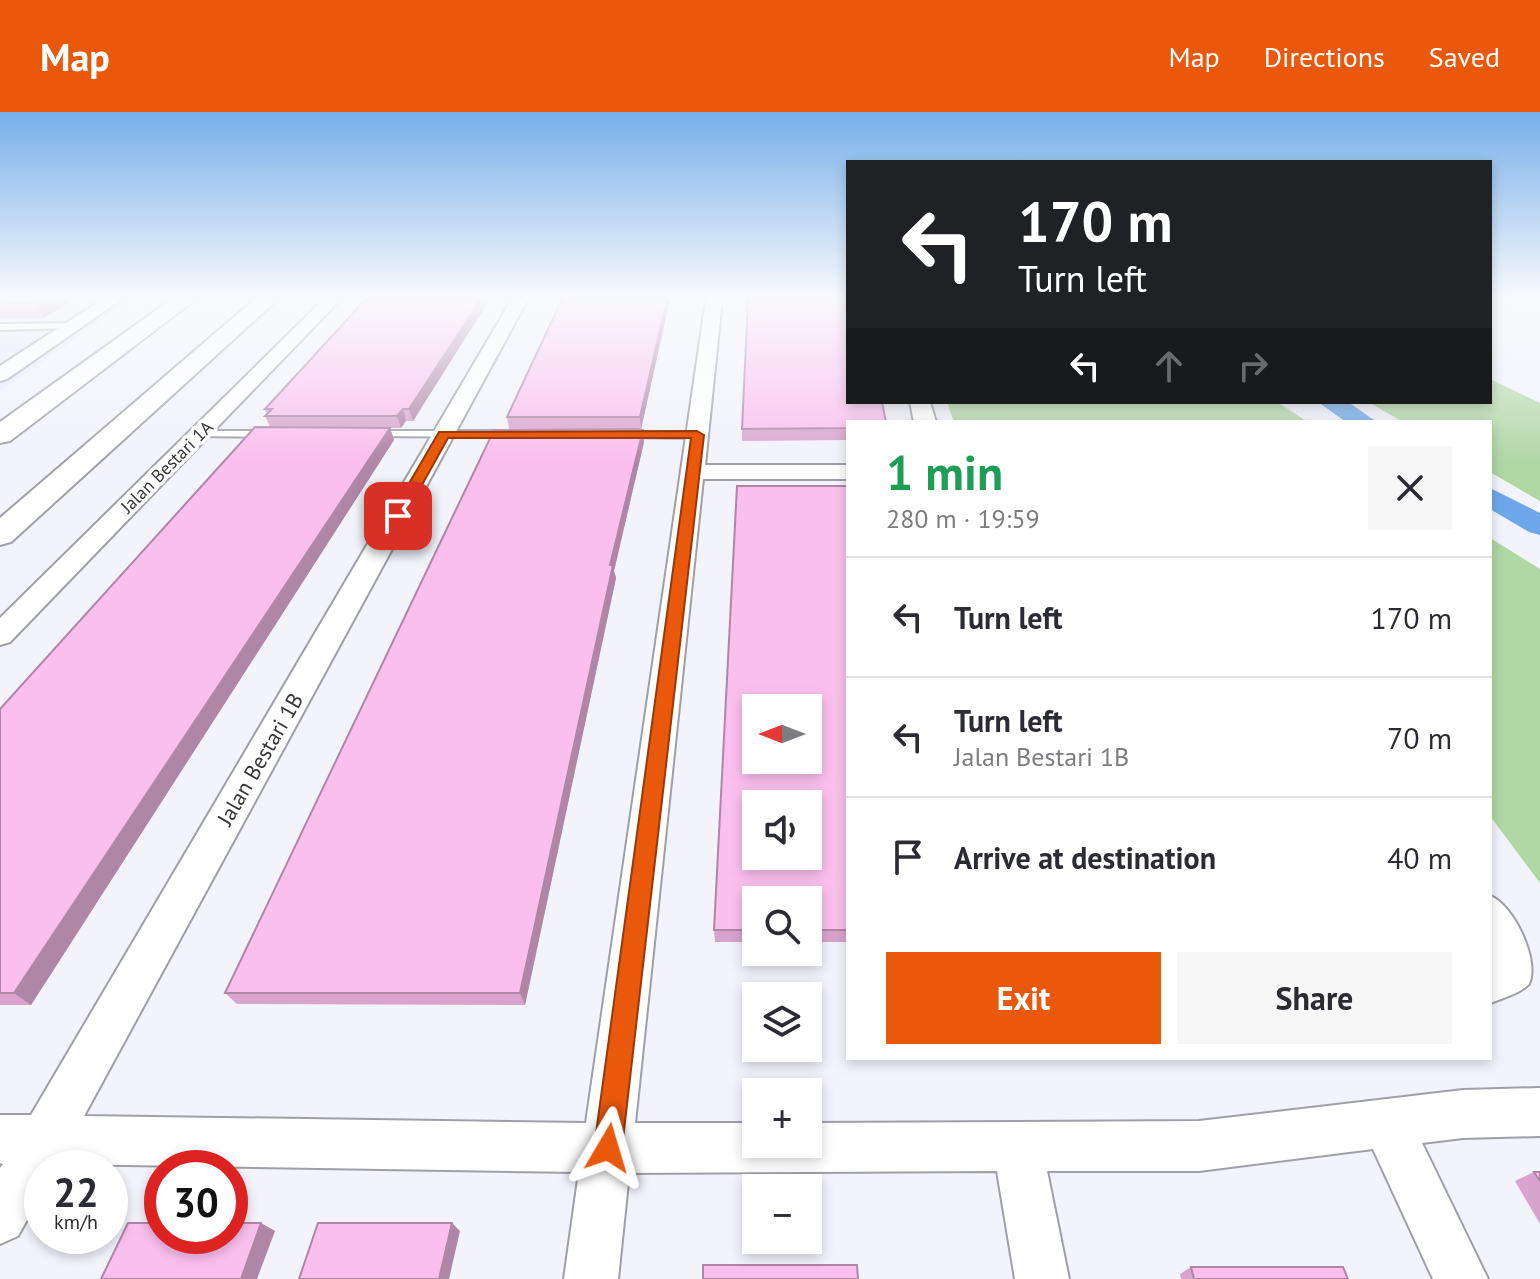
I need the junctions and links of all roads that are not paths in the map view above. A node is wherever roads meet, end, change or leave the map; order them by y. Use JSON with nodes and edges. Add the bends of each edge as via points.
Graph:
{"nodes":[{"id":1,"x":33,"y":353,"type":"edge"},
{"id":2,"x":111,"y":353,"type":"edge"},
{"id":3,"x":205,"y":353,"type":"edge"},
{"id":4,"x":279,"y":353,"type":"edge"},
{"id":5,"x":489,"y":353,"type":"edge"},
{"id":6,"x":707,"y":353,"type":"edge"},
{"id":7,"x":0,"y":375,"type":"edge"},
{"id":8,"x":199,"y":434,"type":"junction"},
{"id":9,"x":275,"y":434,"type":"edge"},
{"id":10,"x":352,"y":434,"type":"edge"},
{"id":11,"x":444,"y":434,"type":"junction"},
{"id":12,"x":523,"y":434,"type":"edge"},
{"id":13,"x":0,"y":435,"type":"edge"},
{"id":14,"x":602,"y":435,"type":"edge"},
{"id":15,"x":697,"y":435,"type":"junction"},
{"id":16,"x":693,"y":472,"type":"junction"},
{"id":17,"x":846,"y":472,"type":"edge"},
{"id":18,"x":0,"y":535,"type":"edge"},
{"id":19,"x":0,"y":635,"type":"edge"},
{"id":20,"x":1494,"y":920,"type":"edge"},
{"id":21,"x":1492,"y":982,"type":"edge"},
{"id":22,"x":1540,"y":1112,"type":"edge"},
{"id":23,"x":1387,"y":1125,"type":"junction"},
{"id":24,"x":22,"y":1139,"type":"edge"},
{"id":25,"x":1018,"y":1147,"type":"junction"},
{"id":26,"x":608,"y":1148,"type":"junction"},
{"id":27,"x":0,"y":1218,"type":"edge"},
{"id":28,"x":591,"y":1279,"type":"edge"},
{"id":29,"x":1042,"y":1279,"type":"edge"},
{"id":30,"x":1461,"y":1279,"type":"edge"}],
"edges":[{"from":1,"to":7,"type":"street"},
{"from":2,"to":13,"type":"street"},
{"from":3,"to":18,"type":"street"},
{"from":4,"to":8,"type":"street","name":"Jalan Bestari 1A"},
{"from":5,"to":11,"type":"street","name":"Jalan Bestari 1B"},
{"from":6,"to":15,"type":"street"},
{"from":8,"to":9,"type":"lane"},
{"from":8,"to":19,"type":"street","name":"Jalan Bestari 1A"},
{"from":10,"to":11,"type":"lane"},
{"from":11,"to":12,"type":"lane"},
{"from":11,"to":24,"type":"street","name":"Jalan Bestari 1B"},
{"from":14,"to":15,"type":"lane"},
{"from":15,"to":16,"type":"street"},
{"from":16,"to":17,"type":"street"},
{"from":16,"to":26,"type":"street"},
{"from":20,"to":21,"type":"street","via":[[1512,950],[1514,970]]},
{"from":22,"to":23,"type":"street","via":[[1463,1114]]},
{"from":23,"to":25,"type":"street","via":[[1199,1146]]},
{"from":23,"to":30,"type":"street"},
{"from":24,"to":26,"type":"street"},
{"from":24,"to":27,"type":"street","name":"Jalan Bestari 1B"},
{"from":25,"to":26,"type":"street"},
{"from":25,"to":29,"type":"street"},
{"from":26,"to":28,"type":"street"}]}
